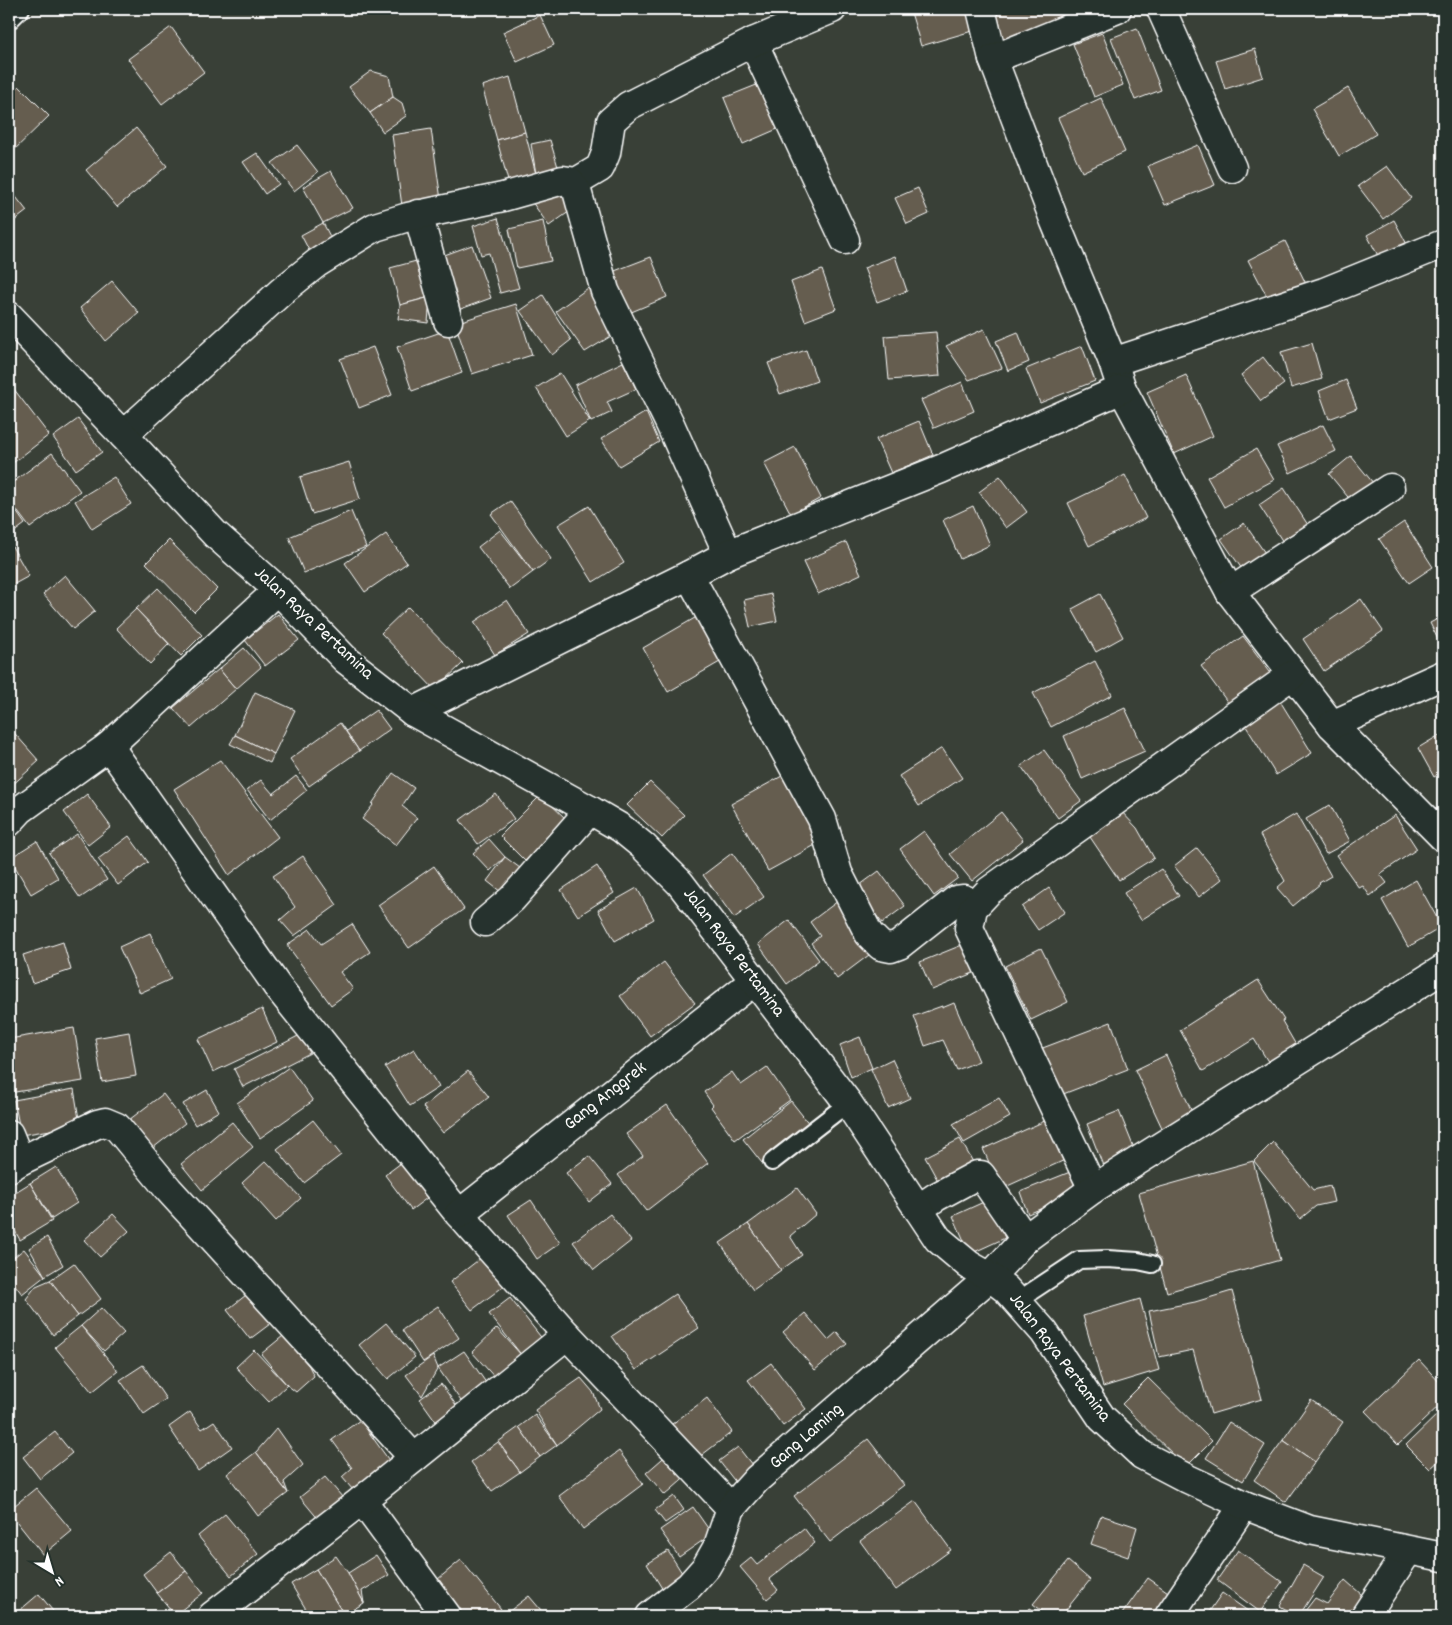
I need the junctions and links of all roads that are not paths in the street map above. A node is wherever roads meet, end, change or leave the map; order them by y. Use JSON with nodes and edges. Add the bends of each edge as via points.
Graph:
{"nodes":[{"id":1,"x":21,"y":9,"type":"edge"},
{"id":2,"x":832,"y":9,"type":"edge"},
{"id":3,"x":981,"y":9,"type":"edge"},
{"id":4,"x":1117,"y":9,"type":"edge"},
{"id":5,"x":1161,"y":9,"type":"edge"},
{"id":6,"x":9,"y":21,"type":"edge"},
{"id":7,"x":753,"y":42,"type":"junction"},
{"id":8,"x":994,"y":59,"type":"junction"},
{"id":9,"x":1232,"y":168,"type":"dead end"},
{"id":10,"x":574,"y":184,"type":"junction"},
{"id":11,"x":418,"y":214,"type":"junction"},
{"id":12,"x":845,"y":240,"type":"dead end"},
{"id":13,"x":1443,"y":244,"type":"edge"},
{"id":14,"x":9,"y":316,"type":"edge"},
{"id":15,"x":448,"y":321,"type":"dead end"},
{"id":16,"x":1113,"y":362,"type":"junction"},
{"id":17,"x":1122,"y":389,"type":"junction"},
{"id":18,"x":123,"y":435,"type":"junction"},
{"id":19,"x":1390,"y":488,"type":"dead end"},
{"id":20,"x":728,"y":554,"type":"junction"},
{"id":21,"x":689,"y":575,"type":"junction"},
{"id":22,"x":278,"y":590,"type":"junction"},
{"id":23,"x":1230,"y":592,"type":"junction"},
{"id":24,"x":1292,"y":675,"type":"junction"},
{"id":25,"x":1443,"y":675,"type":"edge"},
{"id":26,"x":414,"y":712,"type":"junction"},
{"id":27,"x":1332,"y":725,"type":"junction"},
{"id":28,"x":109,"y":746,"type":"junction"},
{"id":29,"x":12,"y":810,"type":"edge"},
{"id":30,"x":590,"y":810,"type":"junction"},
{"id":31,"x":1443,"y":837,"type":"edge"},
{"id":32,"x":972,"y":908,"type":"junction"},
{"id":33,"x":485,"y":922,"type":"dead end"},
{"id":34,"x":1443,"y":969,"type":"edge"},
{"id":35,"x":754,"y":981,"type":"junction"},
{"id":36,"x":848,"y":1104,"type":"junction"},
{"id":37,"x":9,"y":1134,"type":"edge"},
{"id":38,"x":772,"y":1162,"type":"dead end"},
{"id":39,"x":14,"y":1164,"type":"edge"},
{"id":40,"x":1092,"y":1189,"type":"junction"},
{"id":41,"x":918,"y":1210,"type":"junction"},
{"id":42,"x":458,"y":1214,"type":"junction"},
{"id":43,"x":1025,"y":1239,"type":"junction"},
{"id":44,"x":1152,"y":1264,"type":"dead end"},
{"id":45,"x":990,"y":1277,"type":"junction"},
{"id":46,"x":1018,"y":1301,"type":"junction"},
{"id":47,"x":567,"y":1335,"type":"junction"},
{"id":48,"x":414,"y":1458,"type":"junction"},
{"id":49,"x":362,"y":1500,"type":"junction"},
{"id":50,"x":1244,"y":1504,"type":"junction"},
{"id":51,"x":732,"y":1508,"type":"junction"},
{"id":52,"x":1408,"y":1551,"type":"junction"},
{"id":53,"x":1443,"y":1557,"type":"edge"},
{"id":54,"x":212,"y":1616,"type":"edge"},
{"id":55,"x":447,"y":1616,"type":"edge"},
{"id":56,"x":650,"y":1616,"type":"edge"},
{"id":57,"x":1169,"y":1616,"type":"edge"},
{"id":58,"x":1365,"y":1616,"type":"edge"}],
"edges":[{"from":1,"to":6,"type":"lane"},
{"from":2,"to":7,"type":"street"},
{"from":3,"to":8,"type":"street"},
{"from":4,"to":8,"type":"street"},
{"from":5,"to":9,"type":"street"},
{"from":7,"to":10,"type":"street","via":[[628,106],[611,122],[600,168]]},
{"from":7,"to":12,"type":"street"},
{"from":8,"to":16,"type":"street","via":[[1055,222]]},
{"from":10,"to":11,"type":"street","via":[[563,180],[503,197]]},
{"from":10,"to":20,"type":"street","via":[[606,292]]},
{"from":11,"to":15,"type":"street"},
{"from":11,"to":18,"type":"street","via":[[376,226],[317,263]]},
{"from":13,"to":16,"type":"street","via":[[1324,292]]},
{"from":14,"to":18,"type":"street","name":"Jalan Raya Pertamina"},
{"from":16,"to":17,"type":"street"},
{"from":17,"to":20,"type":"street","via":[[941,469]]},
{"from":17,"to":23,"type":"street"},
{"from":18,"to":22,"type":"street","name":"Jalan Raya Pertamina","via":[[215,534]]},
{"from":19,"to":23,"type":"street"},
{"from":20,"to":21,"type":"street"},
{"from":21,"to":26,"type":"street"},
{"from":21,"to":32,"type":"street","via":[[822,819],[838,873],[869,934],[881,946],[891,948],[956,900],[964,899]]},
{"from":22,"to":26,"type":"street","name":"Jalan Raya Pertamina","via":[[344,660]]},
{"from":22,"to":28,"type":"street"},
{"from":23,"to":24,"type":"street"},
{"from":24,"to":27,"type":"street"},
{"from":24,"to":32,"type":"street","via":[[989,891]]},
{"from":25,"to":27,"type":"street"},
{"from":26,"to":30,"type":"street","name":"Jalan Raya Pertamina"},
{"from":27,"to":31,"type":"street"},
{"from":28,"to":29,"type":"street"},
{"from":28,"to":42,"type":"street","via":[[277,986]]},
{"from":30,"to":33,"type":"street","via":[[512,899]]},
{"from":30,"to":35,"type":"street","name":"Jalan Raya Pertamina","via":[[621,828],[680,883]]},
{"from":32,"to":40,"type":"street","via":[[969,928]]},
{"from":34,"to":40,"type":"street","name":"Gang Laming"},
{"from":35,"to":36,"type":"street","name":"Jalan Raya Pertamina"},
{"from":35,"to":42,"type":"street","name":"Gang Anggrek"},
{"from":36,"to":38,"type":"lane"},
{"from":36,"to":41,"type":"street","name":"Jalan Raya Pertamina"},
{"from":37,"to":39,"type":"street"},
{"from":39,"to":48,"type":"street","via":[[97,1124],[105,1122],[117,1127],[169,1190]]},
{"from":40,"to":43,"type":"street","name":"Gang Laming"},
{"from":41,"to":43,"type":"street","via":[[952,1188],[981,1175]]},
{"from":41,"to":45,"type":"street","name":"Jalan Raya Pertamina","via":[[938,1239],[968,1266]]},
{"from":42,"to":47,"type":"street"},
{"from":43,"to":45,"type":"street","name":"Gang Laming"},
{"from":44,"to":46,"type":"lane","via":[[1107,1259],[1079,1260]]},
{"from":45,"to":46,"type":"street","name":"Jalan Raya Pertamina"},
{"from":45,"to":51,"type":"street","name":"Gang Laming","via":[[763,1474]]},
{"from":46,"to":50,"type":"street","name":"Jalan Raya Pertamina","via":[[1044,1332],[1102,1418],[1142,1455]]},
{"from":47,"to":48,"type":"street"},
{"from":47,"to":51,"type":"street"},
{"from":48,"to":49,"type":"street"},
{"from":49,"to":54,"type":"street"},
{"from":49,"to":55,"type":"street"},
{"from":50,"to":52,"type":"street","name":"Jalan Raya Pertamina","via":[[1310,1530]]},
{"from":50,"to":57,"type":"street"},
{"from":51,"to":56,"type":"street","name":"Gang Laming","via":[[718,1546],[706,1567],[689,1586]]},
{"from":52,"to":53,"type":"street","name":"Jalan Raya Pertamina"},
{"from":52,"to":58,"type":"street"}]}
